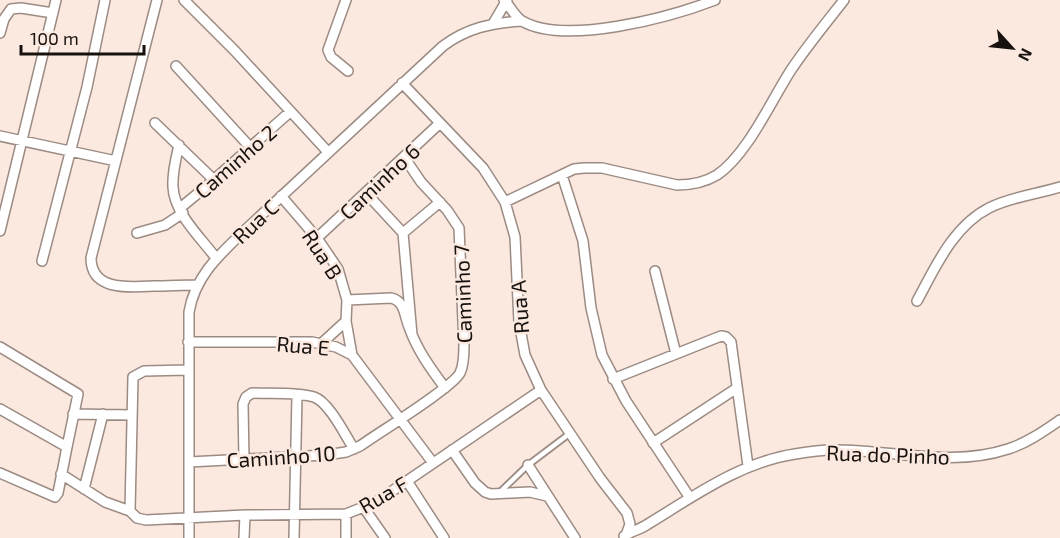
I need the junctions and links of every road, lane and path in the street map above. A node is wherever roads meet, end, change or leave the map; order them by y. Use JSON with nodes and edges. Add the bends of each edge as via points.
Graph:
{"nodes":[{"id":1,"x":56,"y":0,"type":"edge"},
{"id":2,"x":105,"y":0,"type":"edge"},
{"id":3,"x":157,"y":0,"type":"edge"},
{"id":4,"x":184,"y":0,"type":"edge"},
{"id":5,"x":346,"y":0,"type":"edge"},
{"id":6,"x":715,"y":0,"type":"edge"},
{"id":7,"x":844,"y":0,"type":"edge"},
{"id":8,"x":506,"y":1,"type":"edge"},
{"id":9,"x":53,"y":13,"type":"junction"},
{"id":10,"x":521,"y":21,"type":"junction"},
{"id":11,"x":494,"y":22,"type":"junction"},
{"id":12,"x":0,"y":33,"type":"edge"},
{"id":13,"x":176,"y":66,"type":"dead end"},
{"id":14,"x":348,"y":71,"type":"dead end"},
{"id":15,"x":402,"y":83,"type":"junction"},
{"id":16,"x":290,"y":112,"type":"junction"},
{"id":17,"x":155,"y":123,"type":"dead end"},
{"id":18,"x":442,"y":125,"type":"junction"},
{"id":19,"x":0,"y":136,"type":"edge"},
{"id":20,"x":22,"y":141,"type":"junction"},
{"id":21,"x":179,"y":145,"type":"junction"},
{"id":22,"x":250,"y":147,"type":"junction"},
{"id":23,"x":71,"y":152,"type":"junction"},
{"id":24,"x":328,"y":152,"type":"junction"},
{"id":25,"x":406,"y":159,"type":"junction"},
{"id":26,"x":116,"y":161,"type":"junction"},
{"id":27,"x":561,"y":175,"type":"junction"},
{"id":28,"x":215,"y":181,"type":"junction"},
{"id":29,"x":1060,"y":187,"type":"edge"},
{"id":30,"x":366,"y":193,"type":"junction"},
{"id":31,"x":280,"y":196,"type":"junction"},
{"id":32,"x":440,"y":202,"type":"junction"},
{"id":33,"x":505,"y":202,"type":"junction"},
{"id":34,"x":181,"y":211,"type":"junction"},
{"id":35,"x":0,"y":231,"type":"edge"},
{"id":36,"x":137,"y":233,"type":"dead end"},
{"id":37,"x":403,"y":233,"type":"junction"},
{"id":38,"x":317,"y":238,"type":"junction"},
{"id":39,"x":216,"y":258,"type":"junction"},
{"id":40,"x":42,"y":261,"type":"dead end"},
{"id":41,"x":655,"y":272,"type":"dead end"},
{"id":42,"x":197,"y":285,"type":"junction"},
{"id":43,"x":347,"y":300,"type":"junction"},
{"id":44,"x":917,"y":301,"type":"dead end"},
{"id":45,"x":346,"y":321,"type":"junction"},
{"id":46,"x":412,"y":335,"type":"junction"},
{"id":47,"x":188,"y":342,"type":"junction"},
{"id":48,"x":322,"y":343,"type":"junction"},
{"id":49,"x":0,"y":347,"type":"edge"},
{"id":50,"x":676,"y":354,"type":"junction"},
{"id":51,"x":352,"y":355,"type":"junction"},
{"id":52,"x":188,"y":370,"type":"junction"},
{"id":53,"x":613,"y":379,"type":"junction"},
{"id":54,"x":445,"y":388,"type":"junction"},
{"id":55,"x":737,"y":388,"type":"junction"},
{"id":56,"x":541,"y":390,"type":"junction"},
{"id":57,"x":297,"y":395,"type":"junction"},
{"id":58,"x":0,"y":410,"type":"edge"},
{"id":59,"x":73,"y":414,"type":"junction"},
{"id":60,"x":103,"y":414,"type":"junction"},
{"id":61,"x":132,"y":415,"type":"junction"},
{"id":62,"x":399,"y":419,"type":"junction"},
{"id":63,"x":1060,"y":420,"type":"edge"},
{"id":64,"x":570,"y":433,"type":"junction"},
{"id":65,"x":653,"y":443,"type":"junction"},
{"id":66,"x":67,"y":447,"type":"junction"},
{"id":67,"x":354,"y":448,"type":"junction"},
{"id":68,"x":452,"y":450,"type":"junction"},
{"id":69,"x":295,"y":458,"type":"junction"},
{"id":70,"x":244,"y":460,"type":"junction"},
{"id":71,"x":189,"y":462,"type":"junction"},
{"id":72,"x":434,"y":463,"type":"junction"},
{"id":73,"x":528,"y":465,"type":"junction"},
{"id":74,"x":748,"y":466,"type":"junction"},
{"id":75,"x":0,"y":473,"type":"edge"},
{"id":76,"x":61,"y":474,"type":"junction"},
{"id":77,"x":407,"y":481,"type":"junction"},
{"id":78,"x":84,"y":489,"type":"junction"},
{"id":79,"x":498,"y":494,"type":"junction"},
{"id":80,"x":547,"y":496,"type":"junction"},
{"id":81,"x":690,"y":498,"type":"junction"},
{"id":82,"x":364,"y":508,"type":"junction"},
{"id":83,"x":130,"y":511,"type":"junction"},
{"id":84,"x":346,"y":514,"type":"junction"},
{"id":85,"x":244,"y":515,"type":"junction"},
{"id":86,"x":294,"y":515,"type":"junction"},
{"id":87,"x":189,"y":519,"type":"junction"},
{"id":88,"x":625,"y":537,"type":"edge"},
{"id":89,"x":189,"y":538,"type":"edge"},
{"id":90,"x":244,"y":538,"type":"edge"},
{"id":91,"x":294,"y":538,"type":"edge"},
{"id":92,"x":346,"y":538,"type":"edge"},
{"id":93,"x":385,"y":538,"type":"edge"},
{"id":94,"x":444,"y":538,"type":"edge"},
{"id":95,"x":575,"y":538,"type":"edge"}],
"edges":[{"from":1,"to":9,"type":"street"},
{"from":2,"to":23,"type":"street"},
{"from":3,"to":26,"type":"street"},
{"from":4,"to":16,"type":"street"},
{"from":5,"to":14,"type":"street","via":[[328,50]]},
{"from":6,"to":10,"type":"street","name":"Rua C","via":[[642,23],[572,31]]},
{"from":7,"to":27,"type":"street","via":[[792,69],[740,152],[718,174],[689,185],[602,168]]},
{"from":8,"to":10,"type":"street"},
{"from":8,"to":11,"type":"street"},
{"from":9,"to":12,"type":"street","via":[[11,9]]},
{"from":9,"to":20,"type":"street"},
{"from":10,"to":11,"type":"street","name":"Rua C"},
{"from":11,"to":15,"type":"street","name":"Rua C","via":[[454,38]]},
{"from":13,"to":22,"type":"street"},
{"from":15,"to":18,"type":"street","name":"Rua A"},
{"from":15,"to":24,"type":"street","name":"Rua C"},
{"from":16,"to":22,"type":"street","name":"Caminho 2"},
{"from":16,"to":24,"type":"street"},
{"from":17,"to":21,"type":"street"},
{"from":18,"to":25,"type":"street","name":"Caminho 6"},
{"from":18,"to":33,"type":"street","name":"Rua A","via":[[483,168]]},
{"from":19,"to":20,"type":"street"},
{"from":20,"to":23,"type":"street"},
{"from":20,"to":35,"type":"street"},
{"from":21,"to":28,"type":"street"},
{"from":21,"to":34,"type":"street","via":[[173,183]]},
{"from":22,"to":28,"type":"street","name":"Caminho 2"},
{"from":23,"to":26,"type":"street"},
{"from":23,"to":40,"type":"street"},
{"from":24,"to":31,"type":"street","name":"Rua C"},
{"from":25,"to":30,"type":"street","name":"Caminho 6"},
{"from":25,"to":32,"type":"street","name":"Caminho 7"},
{"from":26,"to":42,"type":"street","via":[[91,258],[93,271],[101,280],[121,288]]},
{"from":27,"to":33,"type":"street"},
{"from":27,"to":53,"type":"street","via":[[583,241],[597,337]]},
{"from":28,"to":34,"type":"street","name":"Caminho 2"},
{"from":29,"to":44,"type":"street","via":[[987,208],[968,223],[952,240]]},
{"from":30,"to":37,"type":"street"},
{"from":30,"to":38,"type":"street","name":"Caminho 6"},
{"from":31,"to":38,"type":"street","name":"Rua B"},
{"from":31,"to":39,"type":"street","name":"Rua C"},
{"from":32,"to":37,"type":"street"},
{"from":32,"to":54,"type":"street","name":"Caminho 7","via":[[460,232],[463,303],[462,369]]},
{"from":33,"to":56,"type":"street","name":"Rua A","via":[[515,237],[522,342],[529,368]]},
{"from":34,"to":36,"type":"street","name":"Caminho 2","via":[[165,225]]},
{"from":34,"to":39,"type":"street"},
{"from":37,"to":46,"type":"street"},
{"from":38,"to":43,"type":"street","name":"Rua B","via":[[338,269]]},
{"from":39,"to":42,"type":"street","name":"Rua C"},
{"from":41,"to":50,"type":"street"},
{"from":42,"to":47,"type":"street","name":"Rua C","via":[[189,312]]},
{"from":43,"to":45,"type":"street","name":"Rua B"},
{"from":43,"to":46,"type":"street","via":[[397,300],[404,307]]},
{"from":45,"to":48,"type":"street"},
{"from":45,"to":51,"type":"street","name":"Rua B"},
{"from":46,"to":54,"type":"street"},
{"from":47,"to":48,"type":"street","name":"Rua E"},
{"from":47,"to":52,"type":"street","name":"Rua C"},
{"from":48,"to":51,"type":"street","name":"Rua E"},
{"from":49,"to":59,"type":"street","via":[[76,393]]},
{"from":50,"to":53,"type":"street"},
{"from":50,"to":55,"type":"street","via":[[726,337],[731,342]]},
{"from":51,"to":62,"type":"street","name":"Rua E"},
{"from":52,"to":61,"type":"street","via":[[136,374],[132,382]]},
{"from":52,"to":71,"type":"street","name":"Rua C"},
{"from":53,"to":65,"type":"street"},
{"from":54,"to":62,"type":"street","name":"Caminho 7"},
{"from":55,"to":65,"type":"street"},
{"from":55,"to":74,"type":"street"},
{"from":56,"to":64,"type":"street","name":"Rua A"},
{"from":56,"to":68,"type":"street","name":"Rua F"},
{"from":57,"to":67,"type":"street","via":[[319,400]]},
{"from":57,"to":69,"type":"street"},
{"from":57,"to":70,"type":"street","via":[[252,393],[246,397]]},
{"from":58,"to":66,"type":"street"},
{"from":59,"to":60,"type":"street"},
{"from":59,"to":66,"type":"street"},
{"from":60,"to":61,"type":"street"},
{"from":60,"to":78,"type":"street"},
{"from":61,"to":83,"type":"street"},
{"from":62,"to":67,"type":"street","name":"Caminho 10"},
{"from":62,"to":72,"type":"street","name":"Rua E"},
{"from":63,"to":74,"type":"street","name":"Rua do Pinho","via":[[1011,448],[979,455],[933,458],[830,450]]},
{"from":64,"to":73,"type":"lane"},
{"from":64,"to":88,"type":"street","name":"Rua A","via":[[627,513],[630,524]]},
{"from":65,"to":81,"type":"street"},
{"from":66,"to":76,"type":"street"},
{"from":67,"to":69,"type":"street","name":"Caminho 10"},
{"from":68,"to":72,"type":"street","name":"Rua F"},
{"from":68,"to":79,"type":"street","via":[[484,492]]},
{"from":69,"to":70,"type":"street","name":"Caminho 10"},
{"from":69,"to":86,"type":"street"},
{"from":70,"to":71,"type":"street","name":"Caminho 10"},
{"from":71,"to":87,"type":"street","name":"Rua C"},
{"from":72,"to":77,"type":"street","name":"Rua F"},
{"from":73,"to":79,"type":"lane"},
{"from":73,"to":80,"type":"street"},
{"from":74,"to":81,"type":"street","name":"Rua do Pinho"},
{"from":75,"to":76,"type":"street","via":[[55,497]]},
{"from":76,"to":78,"type":"street","name":"Rua F"},
{"from":77,"to":82,"type":"street","name":"Rua F"},
{"from":77,"to":94,"type":"street"},
{"from":78,"to":83,"type":"street","name":"Rua F"},
{"from":79,"to":80,"type":"street","via":[[530,492]]},
{"from":80,"to":95,"type":"street"},
{"from":81,"to":88,"type":"street","name":"Rua do Pinho"},
{"from":82,"to":84,"type":"street","name":"Rua F"},
{"from":82,"to":93,"type":"street"},
{"from":83,"to":87,"type":"street","name":"Rua F","via":[[146,520]]},
{"from":84,"to":86,"type":"street","name":"Rua F"},
{"from":84,"to":92,"type":"street"},
{"from":85,"to":86,"type":"street","name":"Rua F"},
{"from":85,"to":87,"type":"street","name":"Rua F"},
{"from":85,"to":90,"type":"street"},
{"from":86,"to":91,"type":"street"},
{"from":87,"to":89,"type":"street","name":"Rua C"}]}
